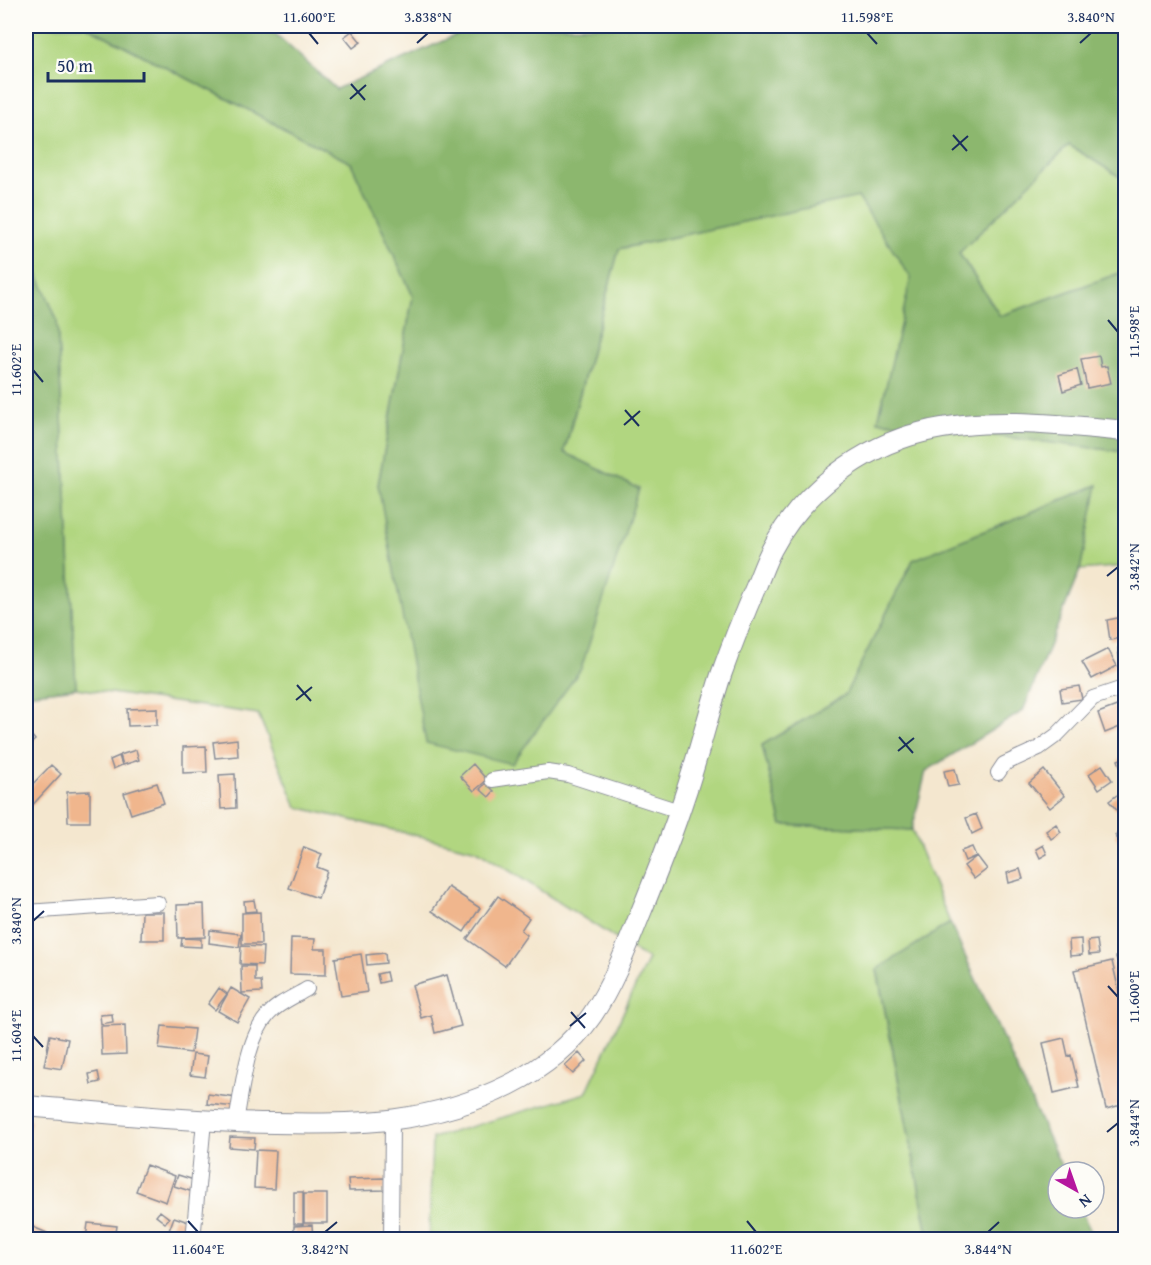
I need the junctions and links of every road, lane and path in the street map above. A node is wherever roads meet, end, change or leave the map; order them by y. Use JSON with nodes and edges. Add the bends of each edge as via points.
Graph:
{"nodes":[{"id":1,"x":1125,"y":431,"type":"edge"},
{"id":2,"x":1125,"y":687,"type":"edge"},
{"id":3,"x":998,"y":773,"type":"dead end"},
{"id":4,"x":492,"y":780,"type":"dead end"},
{"id":5,"x":679,"y":811,"type":"junction"},
{"id":6,"x":158,"y":903,"type":"dead end"},
{"id":7,"x":26,"y":912,"type":"edge"},
{"id":8,"x":307,"y":989,"type":"dead end"},
{"id":9,"x":26,"y":1106,"type":"edge"},
{"id":10,"x":392,"y":1120,"type":"junction"},
{"id":11,"x":204,"y":1121,"type":"junction"},
{"id":12,"x":236,"y":1122,"type":"junction"},
{"id":13,"x":192,"y":1239,"type":"edge"},
{"id":14,"x":392,"y":1239,"type":"edge"}],
"edges":[{"from":1,"to":5,"type":"street","via":[[1024,424],[946,427],[878,448],[848,465],[794,517],[772,548],[721,676]]},
{"from":2,"to":3,"type":"street","via":[[1093,698],[1057,735],[1004,764]]},
{"from":4,"to":5,"type":"street","via":[[548,772],[568,775]]},
{"from":5,"to":10,"type":"street","via":[[621,962],[583,1030],[558,1053],[508,1085],[441,1112]]},
{"from":6,"to":7,"type":"street"},
{"from":8,"to":12,"type":"street","via":[[278,1006],[256,1032]]},
{"from":9,"to":11,"type":"street"},
{"from":10,"to":12,"type":"street","via":[[360,1124]]},
{"from":10,"to":14,"type":"street"},
{"from":11,"to":12,"type":"street"},
{"from":11,"to":13,"type":"street"}]}
